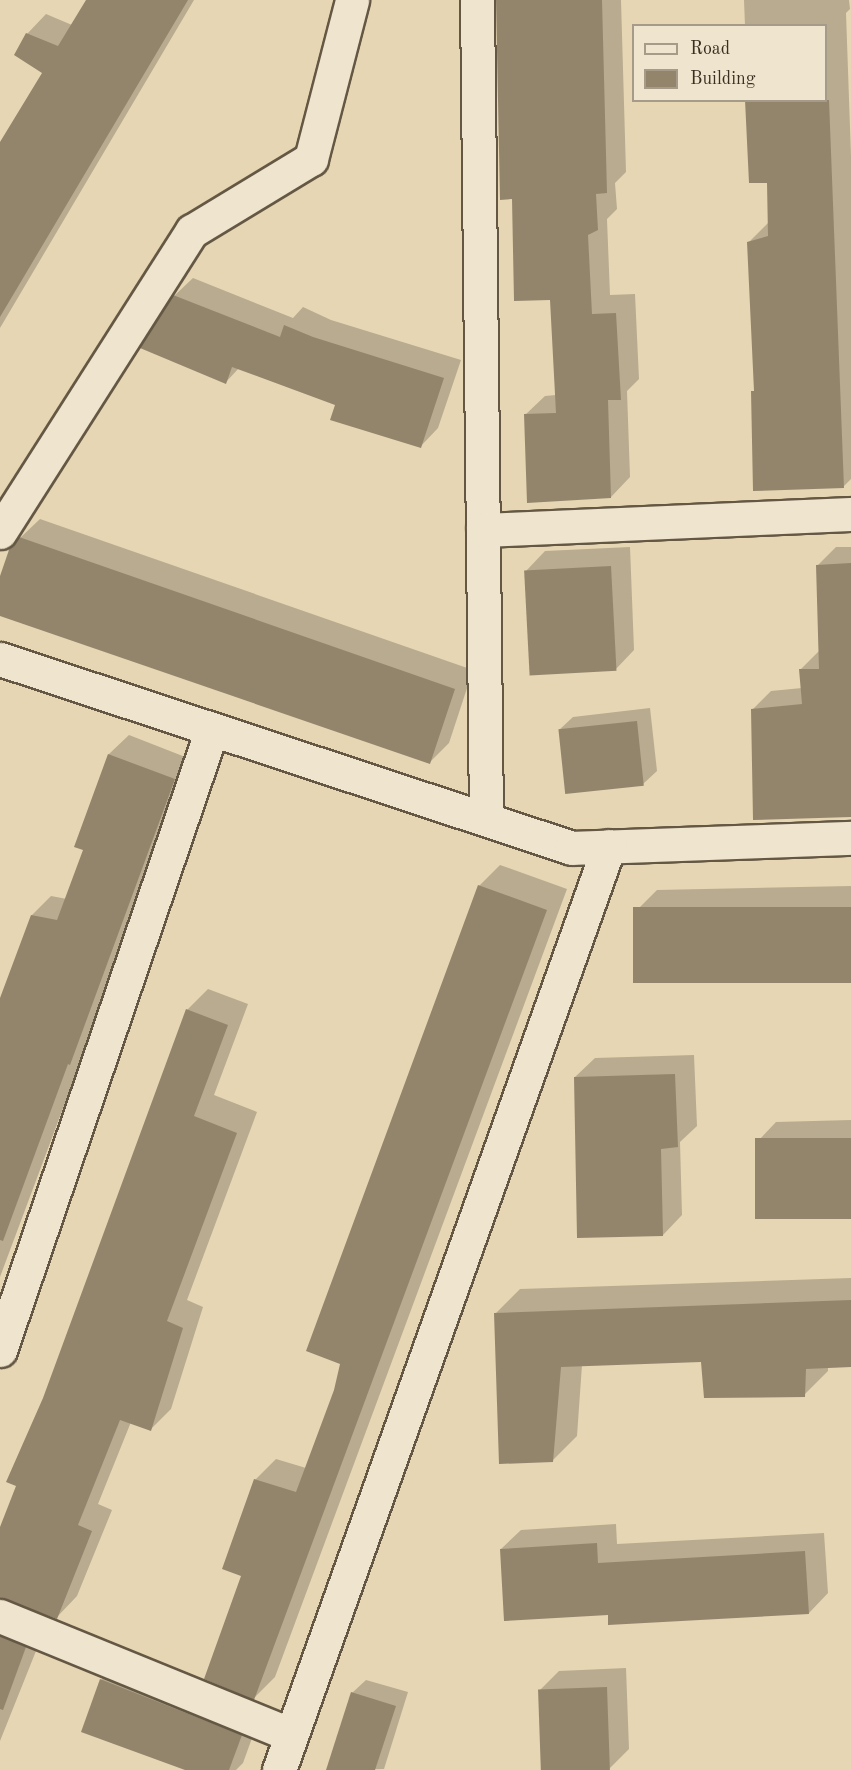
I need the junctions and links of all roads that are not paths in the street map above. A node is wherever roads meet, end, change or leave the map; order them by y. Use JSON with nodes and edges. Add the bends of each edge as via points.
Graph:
{"nodes":[{"id":1,"x":352,"y":0,"type":"edge"},
{"id":2,"x":477,"y":0,"type":"edge"},
{"id":3,"x":851,"y":514,"type":"edge"},
{"id":4,"x":483,"y":530,"type":"junction"},
{"id":5,"x":0,"y":532,"type":"edge"},
{"id":6,"x":0,"y":659,"type":"edge"},
{"id":7,"x":212,"y":729,"type":"junction"},
{"id":8,"x":486,"y":819,"type":"junction"},
{"id":9,"x":851,"y":837,"type":"edge"},
{"id":10,"x":609,"y":846,"type":"junction"},
{"id":11,"x":0,"y":1350,"type":"edge"},
{"id":12,"x":0,"y":1616,"type":"edge"},
{"id":13,"x":291,"y":1735,"type":"junction"},
{"id":14,"x":279,"y":1770,"type":"edge"}],
"edges":[{"from":1,"to":5,"type":"street","via":[[311,159],[192,231]]},
{"from":2,"to":4,"type":"street"},
{"from":3,"to":4,"type":"street"},
{"from":4,"to":8,"type":"street"},
{"from":6,"to":7,"type":"street"},
{"from":7,"to":8,"type":"street"},
{"from":7,"to":11,"type":"street"},
{"from":8,"to":10,"type":"street","via":[[572,848]]},
{"from":9,"to":10,"type":"street"},
{"from":10,"to":13,"type":"street"},
{"from":12,"to":13,"type":"street"},
{"from":13,"to":14,"type":"street"}]}
